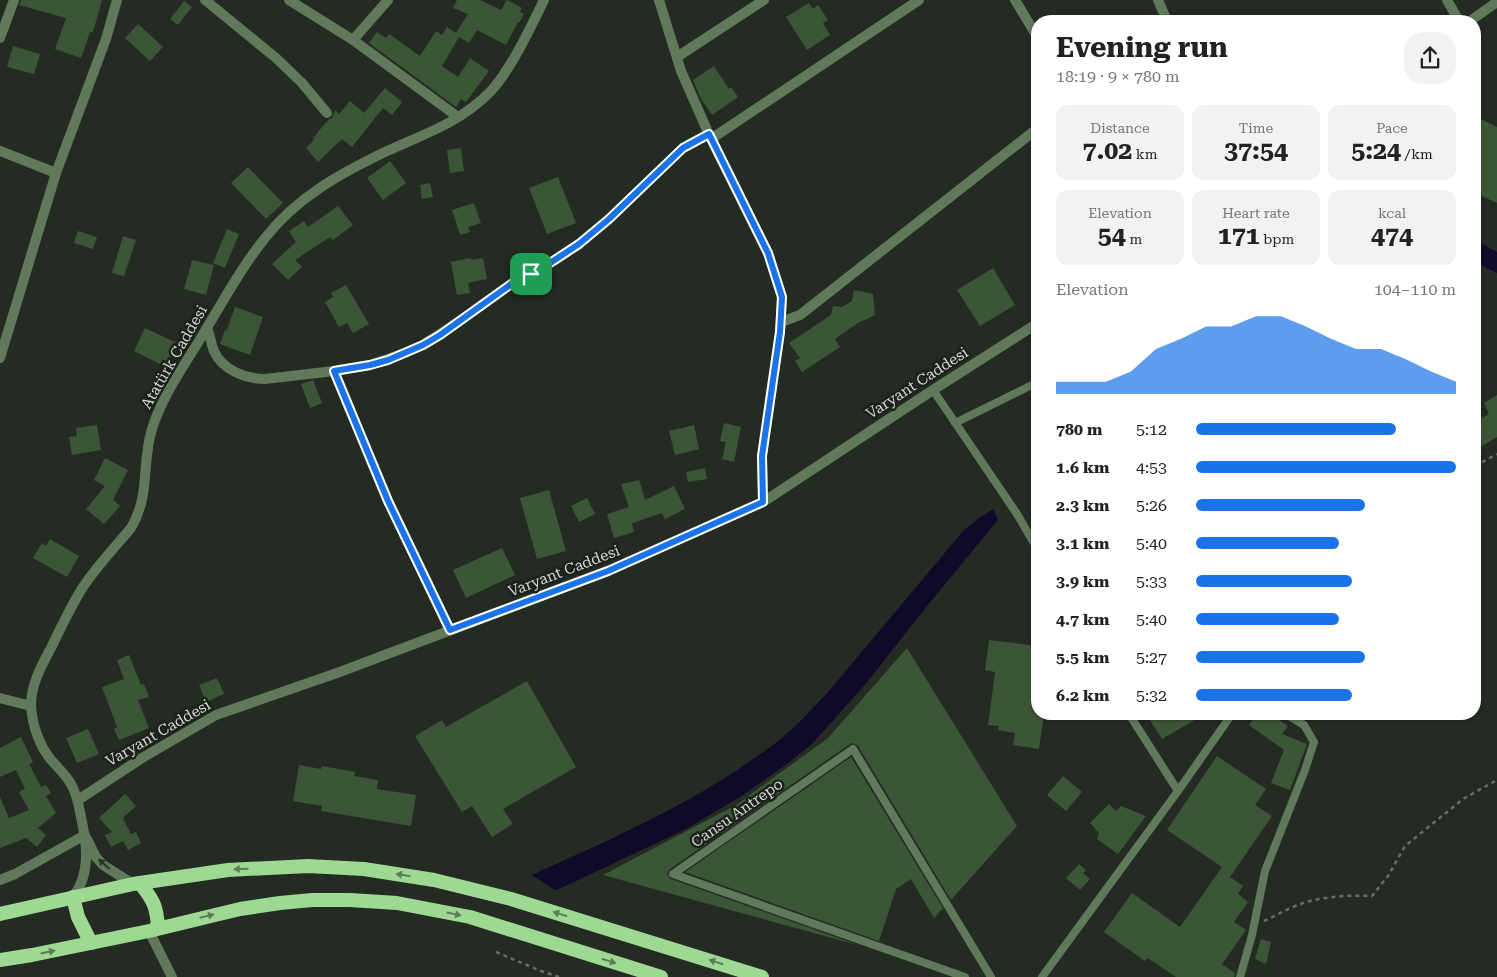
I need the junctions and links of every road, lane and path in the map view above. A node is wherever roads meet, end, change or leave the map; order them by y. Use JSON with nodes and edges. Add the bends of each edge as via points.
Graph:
{"nodes":[{"id":1,"x":14,"y":0,"type":"edge"},
{"id":2,"x":117,"y":0,"type":"edge"},
{"id":3,"x":205,"y":0,"type":"edge"},
{"id":4,"x":289,"y":0,"type":"edge"},
{"id":5,"x":388,"y":0,"type":"edge"},
{"id":6,"x":659,"y":0,"type":"edge"},
{"id":7,"x":764,"y":0,"type":"edge"},
{"id":8,"x":920,"y":0,"type":"edge"},
{"id":9,"x":1016,"y":0,"type":"edge"},
{"id":10,"x":1158,"y":0,"type":"edge"},
{"id":11,"x":1447,"y":0,"type":"edge"},
{"id":12,"x":541,"y":1,"type":"edge"},
{"id":13,"x":1497,"y":2,"type":"edge"},
{"id":14,"x":1164,"y":15,"type":"edge"},
{"id":15,"x":1456,"y":15,"type":"edge"},
{"id":16,"x":1479,"y":15,"type":"edge"},
{"id":17,"x":1031,"y":26,"type":"edge"},
{"id":18,"x":0,"y":38,"type":"edge"},
{"id":19,"x":352,"y":40,"type":"junction"},
{"id":20,"x":677,"y":57,"type":"junction"},
{"id":21,"x":327,"y":113,"type":"dead end"},
{"id":22,"x":458,"y":117,"type":"junction"},
{"id":23,"x":1031,"y":134,"type":"edge"},
{"id":24,"x":710,"y":136,"type":"junction"},
{"id":25,"x":0,"y":151,"type":"edge"},
{"id":26,"x":56,"y":174,"type":"junction"},
{"id":27,"x":781,"y":322,"type":"junction"},
{"id":28,"x":207,"y":328,"type":"junction"},
{"id":29,"x":1031,"y":328,"type":"edge"},
{"id":30,"x":0,"y":358,"type":"edge"},
{"id":31,"x":334,"y":371,"type":"junction"},
{"id":32,"x":1031,"y":385,"type":"edge"},
{"id":33,"x":933,"y":390,"type":"junction"},
{"id":34,"x":955,"y":423,"type":"junction"},
{"id":35,"x":1497,"y":454,"type":"edge"},
{"id":36,"x":1481,"y":463,"type":"edge"},
{"id":37,"x":763,"y":502,"type":"junction"},
{"id":38,"x":1031,"y":538,"type":"edge"},
{"id":39,"x":450,"y":630,"type":"junction"},
{"id":40,"x":0,"y":698,"type":"edge"},
{"id":41,"x":31,"y":706,"type":"junction"},
{"id":42,"x":1133,"y":720,"type":"edge"},
{"id":43,"x":1228,"y":720,"type":"edge"},
{"id":44,"x":1296,"y":720,"type":"edge"},
{"id":45,"x":1497,"y":780,"type":"edge"},
{"id":46,"x":1178,"y":792,"type":"junction"},
{"id":47,"x":78,"y":800,"type":"junction"},
{"id":48,"x":85,"y":836,"type":"junction"},
{"id":49,"x":0,"y":880,"type":"edge"},
{"id":50,"x":137,"y":883,"type":"junction"},
{"id":51,"x":73,"y":897,"type":"junction"},
{"id":52,"x":0,"y":914,"type":"edge"},
{"id":53,"x":1254,"y":927,"type":"junction"},
{"id":54,"x":153,"y":929,"type":"junction"},
{"id":55,"x":91,"y":943,"type":"junction"},
{"id":56,"x":496,"y":952,"type":"dead end"},
{"id":57,"x":0,"y":960,"type":"edge"},
{"id":58,"x":172,"y":977,"type":"edge"},
{"id":59,"x":559,"y":977,"type":"edge"},
{"id":60,"x":661,"y":977,"type":"edge"},
{"id":61,"x":762,"y":977,"type":"edge"},
{"id":62,"x":965,"y":977,"type":"edge"},
{"id":63,"x":991,"y":977,"type":"edge"},
{"id":64,"x":1042,"y":977,"type":"edge"},
{"id":65,"x":1240,"y":977,"type":"edge"}],
"edges":[{"from":1,"to":18,"type":"street"},
{"from":2,"to":26,"type":"street","via":[[106,39]]},
{"from":3,"to":21,"type":"street","via":[[276,58]]},
{"from":4,"to":19,"type":"street"},
{"from":5,"to":19,"type":"street"},
{"from":6,"to":20,"type":"street"},
{"from":7,"to":20,"type":"street"},
{"from":8,"to":24,"type":"street"},
{"from":9,"to":17,"type":"street"},
{"from":10,"to":14,"type":"street"},
{"from":11,"to":15,"type":"street"},
{"from":12,"to":22,"type":"street","name":"Atatürk Caddesi","via":[[521,45],[491,91]]},
{"from":13,"to":16,"type":"street"},
{"from":19,"to":22,"type":"street"},
{"from":20,"to":24,"type":"street"},
{"from":22,"to":28,"type":"street","name":"Atatürk Caddesi","via":[[314,191],[265,238]]},
{"from":23,"to":27,"type":"street","via":[[800,315]]},
{"from":24,"to":27,"type":"street","via":[[768,253],[782,297]]},
{"from":24,"to":31,"type":"street","via":[[683,148],[579,244],[514,282],[440,335],[388,360]]},
{"from":25,"to":26,"type":"street"},
{"from":26,"to":30,"type":"street"},
{"from":27,"to":37,"type":"street","via":[[762,456]]},
{"from":28,"to":31,"type":"street","via":[[219,359],[248,377],[265,379]]},
{"from":28,"to":41,"type":"street","name":"Atatürk Caddesi","via":[[172,386],[152,428],[144,498],[137,518],[77,597],[39,672]]},
{"from":29,"to":33,"type":"street","name":"Varyant Caddesi"},
{"from":31,"to":39,"type":"street","via":[[388,501]]},
{"from":32,"to":34,"type":"lane"},
{"from":33,"to":34,"type":"lane"},
{"from":33,"to":37,"type":"street","name":"Varyant Caddesi"},
{"from":34,"to":38,"type":"lane"},
{"from":35,"to":36,"type":"path"},
{"from":37,"to":39,"type":"street","name":"Varyant Caddesi","via":[[608,571]]},
{"from":39,"to":47,"type":"street","name":"Varyant Caddesi","via":[[216,715]]},
{"from":40,"to":41,"type":"street"},
{"from":41,"to":47,"type":"street","name":"Atatürk Caddesi","via":[[41,745],[71,784]]},
{"from":42,"to":46,"type":"lane"},
{"from":43,"to":46,"type":"lane"},
{"from":44,"to":53,"type":"lane","via":[[1304,725],[1314,742],[1265,871]]},
{"from":45,"to":53,"type":"path","via":[[1463,798],[1405,846],[1372,896],[1349,895],[1310,901]]},
{"from":46,"to":64,"type":"lane"},
{"from":47,"to":48,"type":"street","name":"Atatürk Caddesi"},
{"from":48,"to":49,"type":"street"},
{"from":50,"to":48,"type":"street","one_way":true,"via":[[103,865]]},
{"from":48,"to":51,"type":"street","via":[[86,867],[82,883]]},
{"from":50,"to":51,"type":"highway"},
{"from":50,"to":54,"type":"highway","via":[[152,900],[157,914]]},
{"from":61,"to":50,"type":"highway","one_way":true,"via":[[511,899],[434,880],[364,869],[308,866],[228,870]]},
{"from":51,"to":52,"type":"highway"},
{"from":51,"to":55,"type":"highway","via":[[78,918]]},
{"from":53,"to":65,"type":"lane"},
{"from":54,"to":55,"type":"highway"},
{"from":54,"to":58,"type":"street"},
{"from":54,"to":60,"type":"highway","one_way":true,"via":[[280,902],[350,900],[397,903],[470,918]]},
{"from":57,"to":55,"type":"highway","one_way":true},
{"from":56,"to":59,"type":"path"},
{"from":62,"to":63,"type":"lane","name":"Cansu Antrepo","via":[[673,874],[853,749]]}]}
